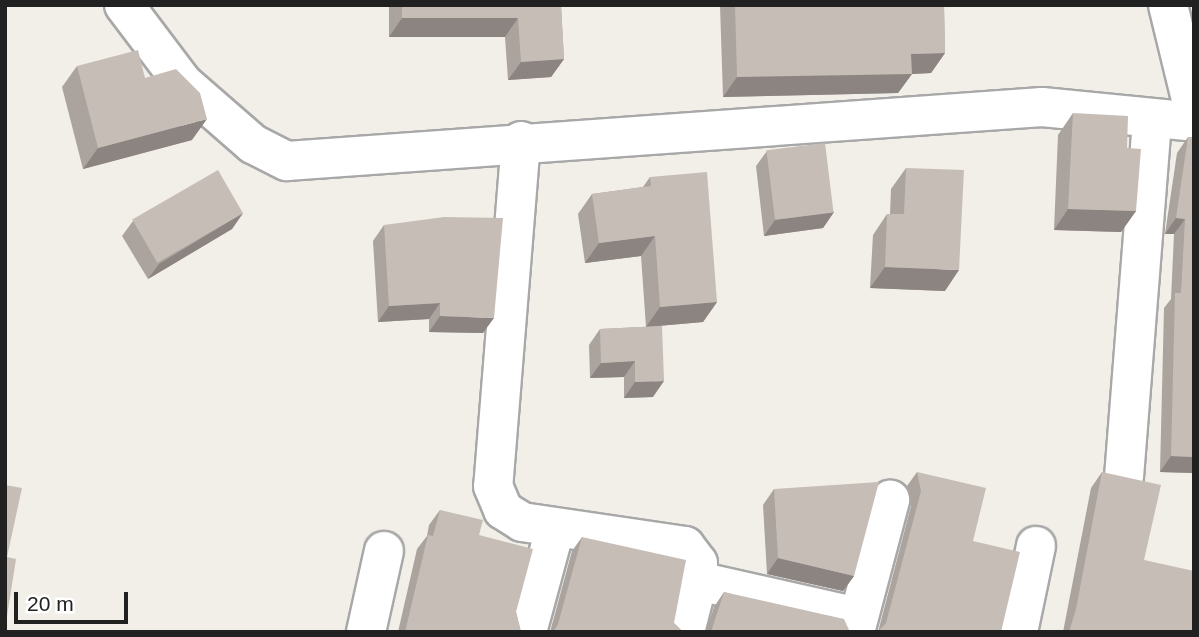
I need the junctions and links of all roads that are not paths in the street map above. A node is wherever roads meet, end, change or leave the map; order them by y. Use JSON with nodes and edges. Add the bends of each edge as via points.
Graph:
{"nodes":[{"id":1,"x":124,"y":5,"type":"edge"},
{"id":2,"x":1168,"y":5,"type":"edge"},
{"id":3,"x":1188,"y":63,"type":"edge"},
{"id":4,"x":1194,"y":112,"type":"edge"},
{"id":5,"x":1152,"y":118,"type":"junction"},
{"id":6,"x":1194,"y":122,"type":"edge"},
{"id":7,"x":521,"y":141,"type":"junction"},
{"id":8,"x":1124,"y":477,"type":"edge"},
{"id":9,"x":890,"y":500,"type":"dead end"},
{"id":10,"x":555,"y":529,"type":"junction"},
{"id":11,"x":1036,"y":546,"type":"dead end"},
{"id":12,"x":384,"y":551,"type":"dead end"},
{"id":13,"x":698,"y":581,"type":"junction"},
{"id":14,"x":857,"y":624,"type":"edge"},
{"id":15,"x":366,"y":632,"type":"edge"},
{"id":16,"x":527,"y":632,"type":"edge"},
{"id":17,"x":685,"y":632,"type":"edge"},
{"id":18,"x":1018,"y":632,"type":"edge"}],
"edges":[{"from":1,"to":7,"type":"street","via":[[183,83],[253,144],[287,161]]},
{"from":2,"to":3,"type":"street"},
{"from":3,"to":4,"type":"street"},
{"from":5,"to":6,"type":"street"},
{"from":5,"to":7,"type":"street","via":[[1042,107]]},
{"from":5,"to":8,"type":"street"},
{"from":7,"to":10,"type":"street","via":[[493,486],[503,510]]},
{"from":9,"to":14,"type":"street"},
{"from":10,"to":13,"type":"street","via":[[685,545],[698,563]]},
{"from":10,"to":16,"type":"street"},
{"from":11,"to":18,"type":"street"},
{"from":12,"to":15,"type":"street"},
{"from":13,"to":14,"type":"street"},
{"from":13,"to":17,"type":"street"}]}
